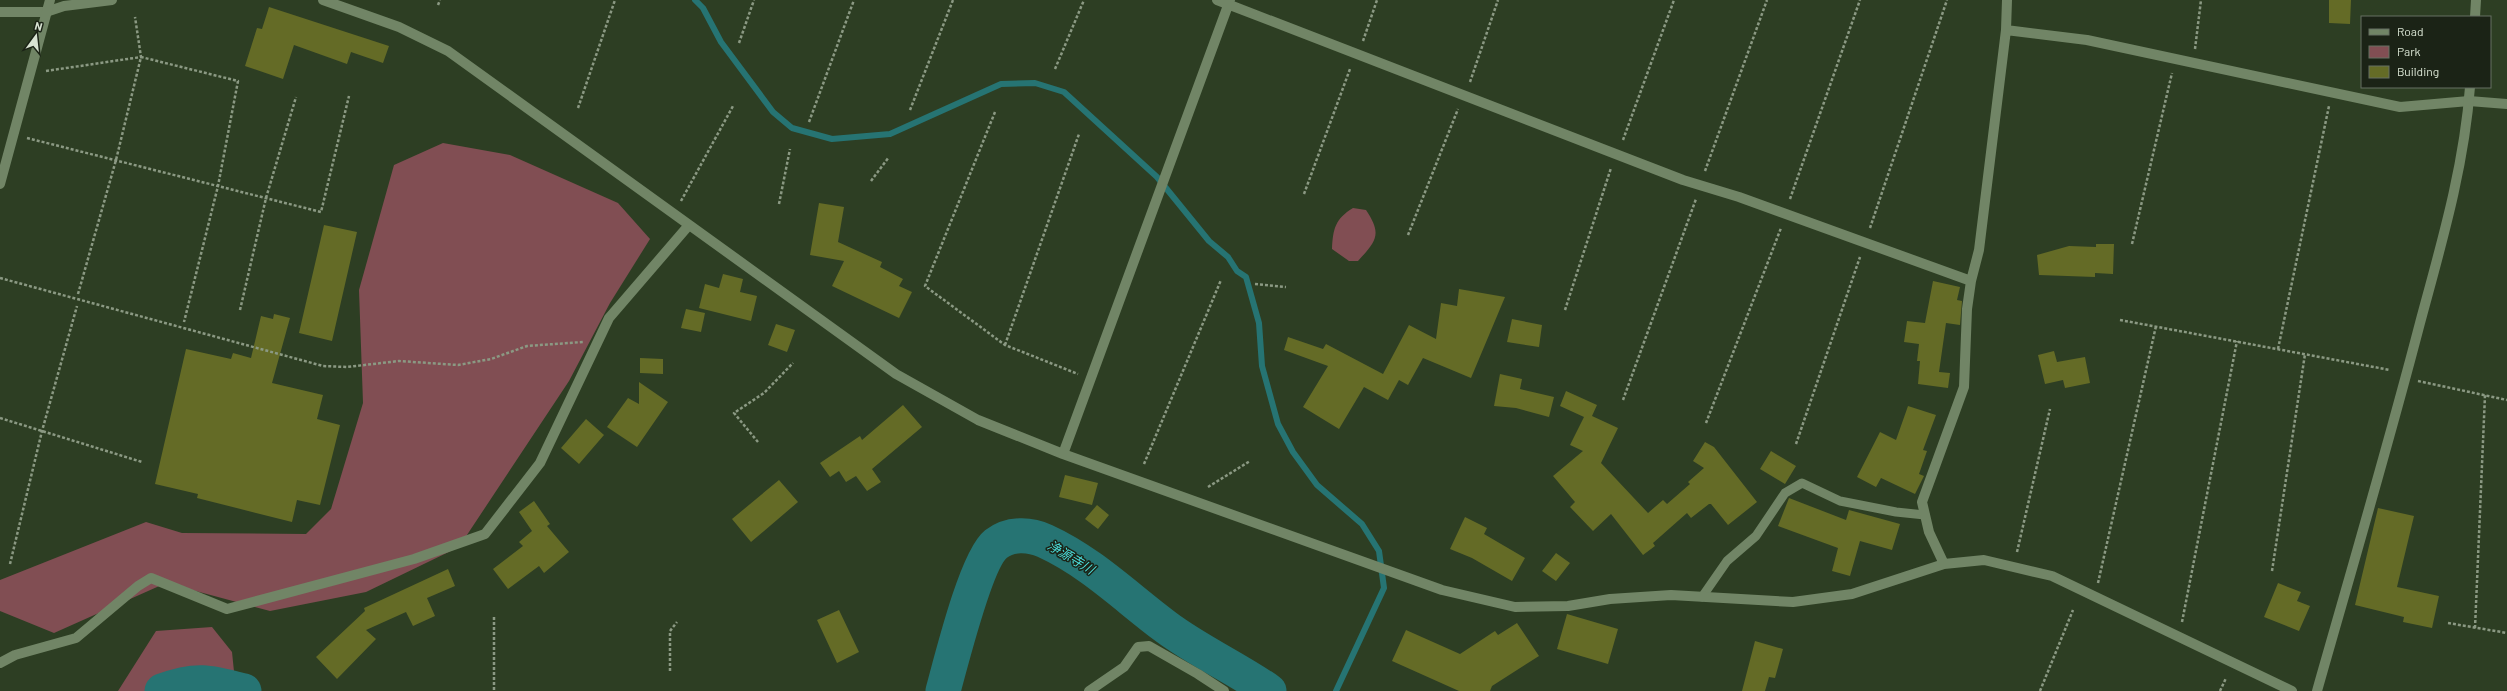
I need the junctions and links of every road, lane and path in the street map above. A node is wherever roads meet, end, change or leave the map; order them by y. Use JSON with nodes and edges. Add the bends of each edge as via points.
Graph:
{"nodes":[{"id":1,"x":50,"y":0,"type":"edge"},
{"id":2,"x":112,"y":0,"type":"edge"},
{"id":3,"x":324,"y":0,"type":"edge"},
{"id":4,"x":440,"y":0,"type":"edge"},
{"id":5,"x":615,"y":0,"type":"edge"},
{"id":6,"x":754,"y":0,"type":"edge"},
{"id":7,"x":854,"y":0,"type":"edge"},
{"id":8,"x":953,"y":0,"type":"edge"},
{"id":9,"x":1084,"y":0,"type":"edge"},
{"id":10,"x":1217,"y":0,"type":"edge"},
{"id":11,"x":1377,"y":0,"type":"edge"},
{"id":12,"x":1498,"y":0,"type":"edge"},
{"id":13,"x":1674,"y":0,"type":"edge"},
{"id":14,"x":1767,"y":0,"type":"edge"},
{"id":15,"x":1860,"y":0,"type":"edge"},
{"id":16,"x":1948,"y":0,"type":"edge"},
{"id":17,"x":2007,"y":0,"type":"edge"},
{"id":18,"x":2201,"y":0,"type":"edge"},
{"id":19,"x":2476,"y":0,"type":"edge"},
{"id":20,"x":1229,"y":2,"type":"edge"},
{"id":21,"x":438,"y":5,"type":"dead end"},
{"id":22,"x":0,"y":12,"type":"edge"},
{"id":23,"x":46,"y":12,"type":"junction"},
{"id":24,"x":2475,"y":16,"type":"edge"},
{"id":25,"x":135,"y":17,"type":"dead end"},
{"id":26,"x":2006,"y":30,"type":"junction"},
{"id":27,"x":1363,"y":42,"type":"dead end"},
{"id":28,"x":739,"y":43,"type":"dead end"},
{"id":29,"x":2195,"y":54,"type":"dead end"},
{"id":30,"x":141,"y":56,"type":"junction"},
{"id":31,"x":1055,"y":69,"type":"dead end"},
{"id":32,"x":1350,"y":69,"type":"dead end"},
{"id":33,"x":2173,"y":71,"type":"dead end"},
{"id":34,"x":40,"y":72,"type":"dead end"},
{"id":35,"x":1470,"y":82,"type":"dead end"},
{"id":36,"x":2470,"y":88,"type":"edge"},
{"id":37,"x":349,"y":96,"type":"dead end"},
{"id":38,"x":296,"y":97,"type":"dead end"},
{"id":39,"x":2330,"y":101,"type":"dead end"},
{"id":40,"x":2468,"y":101,"type":"junction"},
{"id":41,"x":2507,"y":104,"type":"edge"},
{"id":42,"x":733,"y":106,"type":"dead end"},
{"id":43,"x":578,"y":108,"type":"dead end"},
{"id":44,"x":1458,"y":109,"type":"dead end"},
{"id":45,"x":910,"y":110,"type":"dead end"},
{"id":46,"x":995,"y":112,"type":"dead end"},
{"id":47,"x":809,"y":122,"type":"dead end"},
{"id":48,"x":1079,"y":134,"type":"dead end"},
{"id":49,"x":23,"y":137,"type":"dead end"},
{"id":50,"x":1623,"y":140,"type":"dead end"},
{"id":51,"x":790,"y":149,"type":"dead end"},
{"id":52,"x":889,"y":157,"type":"dead end"},
{"id":53,"x":116,"y":160,"type":"junction"},
{"id":54,"x":1612,"y":165,"type":"dead end"},
{"id":55,"x":1705,"y":171,"type":"dead end"},
{"id":56,"x":871,"y":180,"type":"dead end"},
{"id":57,"x":0,"y":184,"type":"edge"},
{"id":58,"x":218,"y":186,"type":"junction"},
{"id":59,"x":1304,"y":194,"type":"dead end"},
{"id":60,"x":1696,"y":197,"type":"dead end"},
{"id":61,"x":266,"y":198,"type":"junction"},
{"id":62,"x":1789,"y":200,"type":"dead end"},
{"id":63,"x":681,"y":201,"type":"dead end"},
{"id":64,"x":779,"y":204,"type":"dead end"},
{"id":65,"x":689,"y":225,"type":"junction"},
{"id":66,"x":1781,"y":228,"type":"dead end"},
{"id":67,"x":1870,"y":228,"type":"dead end"},
{"id":68,"x":1408,"y":235,"type":"dead end"},
{"id":69,"x":2132,"y":244,"type":"dead end"},
{"id":70,"x":1860,"y":257,"type":"dead end"},
{"id":71,"x":0,"y":278,"type":"edge"},
{"id":72,"x":1221,"y":280,"type":"dead end"},
{"id":73,"x":1971,"y":281,"type":"junction"},
{"id":74,"x":1255,"y":284,"type":"dead end"},
{"id":75,"x":1286,"y":287,"type":"dead end"},
{"id":76,"x":78,"y":294,"type":"dead end"},
{"id":77,"x":77,"y":306,"type":"dead end"},
{"id":78,"x":240,"y":310,"type":"dead end"},
{"id":79,"x":1565,"y":310,"type":"dead end"},
{"id":80,"x":2120,"y":320,"type":"dead end"},
{"id":81,"x":184,"y":322,"type":"dead end"},
{"id":82,"x":2156,"y":326,"type":"junction"},
{"id":83,"x":596,"y":341,"type":"junction"},
{"id":84,"x":2237,"y":341,"type":"junction"},
{"id":85,"x":1005,"y":345,"type":"junction"},
{"id":86,"x":2278,"y":349,"type":"junction"},
{"id":87,"x":2305,"y":354,"type":"junction"},
{"id":88,"x":792,"y":363,"type":"dead end"},
{"id":89,"x":2390,"y":370,"type":"dead end"},
{"id":90,"x":1080,"y":375,"type":"dead end"},
{"id":91,"x":2412,"y":380,"type":"dead end"},
{"id":92,"x":2485,"y":395,"type":"junction"},
{"id":93,"x":1623,"y":400,"type":"dead end"},
{"id":94,"x":2507,"y":400,"type":"edge"},
{"id":95,"x":2050,"y":409,"type":"dead end"},
{"id":96,"x":0,"y":418,"type":"edge"},
{"id":97,"x":1706,"y":423,"type":"dead end"},
{"id":98,"x":42,"y":431,"type":"junction"},
{"id":99,"x":758,"y":442,"type":"dead end"},
{"id":100,"x":1796,"y":444,"type":"dead end"},
{"id":101,"x":1063,"y":454,"type":"junction"},
{"id":102,"x":1250,"y":461,"type":"dead end"},
{"id":103,"x":142,"y":462,"type":"dead end"},
{"id":104,"x":1144,"y":464,"type":"dead end"},
{"id":105,"x":1208,"y":487,"type":"dead end"},
{"id":106,"x":1925,"y":515,"type":"junction"},
{"id":107,"x":2016,"y":554,"type":"dead end"},
{"id":108,"x":10,"y":564,"type":"dead end"},
{"id":109,"x":1944,"y":564,"type":"junction"},
{"id":110,"x":2272,"y":571,"type":"dead end"},
{"id":111,"x":2098,"y":585,"type":"dead end"},
{"id":112,"x":1702,"y":597,"type":"junction"},
{"id":113,"x":2073,"y":610,"type":"dead end"},
{"id":114,"x":494,"y":617,"type":"dead end"},
{"id":115,"x":677,"y":622,"type":"dead end"},
{"id":116,"x":2182,"y":622,"type":"dead end"},
{"id":117,"x":2448,"y":623,"type":"dead end"},
{"id":118,"x":2475,"y":628,"type":"junction"},
{"id":119,"x":2507,"y":633,"type":"edge"},
{"id":120,"x":0,"y":663,"type":"edge"},
{"id":121,"x":670,"y":671,"type":"dead end"},
{"id":122,"x":2226,"y":678,"type":"dead end"},
{"id":123,"x":494,"y":691,"type":"edge"},
{"id":124,"x":1088,"y":691,"type":"edge"},
{"id":125,"x":1224,"y":691,"type":"edge"},
{"id":126,"x":2040,"y":691,"type":"edge"},
{"id":127,"x":2220,"y":691,"type":"edge"},
{"id":128,"x":2292,"y":691,"type":"edge"},
{"id":129,"x":2317,"y":691,"type":"edge"}],
"edges":[{"from":1,"to":23,"type":"street"},
{"from":2,"to":23,"type":"street","via":[[64,6]]},
{"from":3,"to":65,"type":"street","via":[[399,27],[448,51]]},
{"from":4,"to":21,"type":"path"},
{"from":5,"to":43,"type":"path"},
{"from":6,"to":28,"type":"path"},
{"from":7,"to":47,"type":"path"},
{"from":8,"to":45,"type":"path"},
{"from":9,"to":31,"type":"path"},
{"from":10,"to":20,"type":"street"},
{"from":11,"to":27,"type":"path"},
{"from":12,"to":35,"type":"path"},
{"from":13,"to":50,"type":"path"},
{"from":14,"to":55,"type":"path"},
{"from":15,"to":62,"type":"path"},
{"from":16,"to":67,"type":"path"},
{"from":17,"to":26,"type":"street"},
{"from":18,"to":29,"type":"path"},
{"from":19,"to":24,"type":"street"},
{"from":20,"to":73,"type":"street","via":[[1683,180],[1739,197]]},
{"from":20,"to":101,"type":"street"},
{"from":22,"to":23,"type":"street"},
{"from":23,"to":57,"type":"street"},
{"from":25,"to":30,"type":"path"},
{"from":26,"to":40,"type":"street","via":[[2088,40],[2400,107]]},
{"from":26,"to":73,"type":"street","via":[[1979,250]]},
{"from":30,"to":34,"type":"path"},
{"from":30,"to":53,"type":"path"},
{"from":30,"to":58,"type":"path","via":[[238,82]]},
{"from":32,"to":59,"type":"path"},
{"from":33,"to":69,"type":"path"},
{"from":36,"to":40,"type":"street"},
{"from":37,"to":61,"type":"path","via":[[321,212]]},
{"from":38,"to":61,"type":"path"},
{"from":39,"to":86,"type":"path"},
{"from":40,"to":41,"type":"street"},
{"from":40,"to":129,"type":"street","via":[[2463,148],[2448,218],[2406,379]]},
{"from":42,"to":63,"type":"path"},
{"from":44,"to":68,"type":"path"},
{"from":46,"to":85,"type":"path","via":[[925,286]]},
{"from":48,"to":85,"type":"path"},
{"from":49,"to":53,"type":"path"},
{"from":51,"to":64,"type":"path"},
{"from":52,"to":56,"type":"path"},
{"from":53,"to":58,"type":"path"},
{"from":53,"to":76,"type":"path"},
{"from":54,"to":79,"type":"path"},
{"from":58,"to":61,"type":"path"},
{"from":58,"to":81,"type":"path"},
{"from":60,"to":93,"type":"path"},
{"from":61,"to":78,"type":"path"},
{"from":65,"to":83,"type":"street","via":[[608,318]]},
{"from":65,"to":101,"type":"street","via":[[896,374],[978,420]]},
{"from":66,"to":97,"type":"path"},
{"from":70,"to":100,"type":"path"},
{"from":71,"to":83,"type":"path","via":[[323,366],[347,367],[399,362],[458,365],[491,359],[527,346]]},
{"from":72,"to":104,"type":"path"},
{"from":73,"to":106,"type":"street","via":[[1964,387],[1922,502]]},
{"from":74,"to":75,"type":"path"},
{"from":77,"to":98,"type":"path"},
{"from":80,"to":82,"type":"path"},
{"from":82,"to":84,"type":"path"},
{"from":82,"to":111,"type":"path"},
{"from":83,"to":120,"type":"street","via":[[540,463],[485,534],[414,559],[227,609],[151,578],[76,638],[15,655]]},
{"from":84,"to":86,"type":"path"},
{"from":84,"to":116,"type":"path"},
{"from":85,"to":90,"type":"path"},
{"from":86,"to":87,"type":"path"},
{"from":87,"to":89,"type":"path"},
{"from":87,"to":110,"type":"path"},
{"from":88,"to":99,"type":"path","via":[[764,393],[734,413]]},
{"from":91,"to":92,"type":"path"},
{"from":92,"to":94,"type":"path"},
{"from":92,"to":118,"type":"path"},
{"from":95,"to":107,"type":"path"},
{"from":96,"to":98,"type":"path"},
{"from":98,"to":103,"type":"path"},
{"from":98,"to":108,"type":"path"},
{"from":101,"to":112,"type":"street","via":[[1442,590],[1515,607],[1568,606],[1610,599],[1671,595]]},
{"from":102,"to":105,"type":"path"},
{"from":106,"to":109,"type":"street","via":[[1929,532]]},
{"from":106,"to":112,"type":"lane","via":[[1840,501],[1802,483],[1785,493],[1756,536],[1727,561]]},
{"from":109,"to":112,"type":"street","via":[[1852,594],[1793,602]]},
{"from":109,"to":128,"type":"street","via":[[1984,560],[2052,576]]},
{"from":113,"to":126,"type":"path"},
{"from":114,"to":123,"type":"path"},
{"from":115,"to":121,"type":"path","via":[[670,632]]},
{"from":117,"to":118,"type":"path"},
{"from":118,"to":119,"type":"path"},
{"from":122,"to":127,"type":"path"},
{"from":124,"to":125,"type":"street","via":[[1124,668],[1138,647],[1149,646]]}]}
